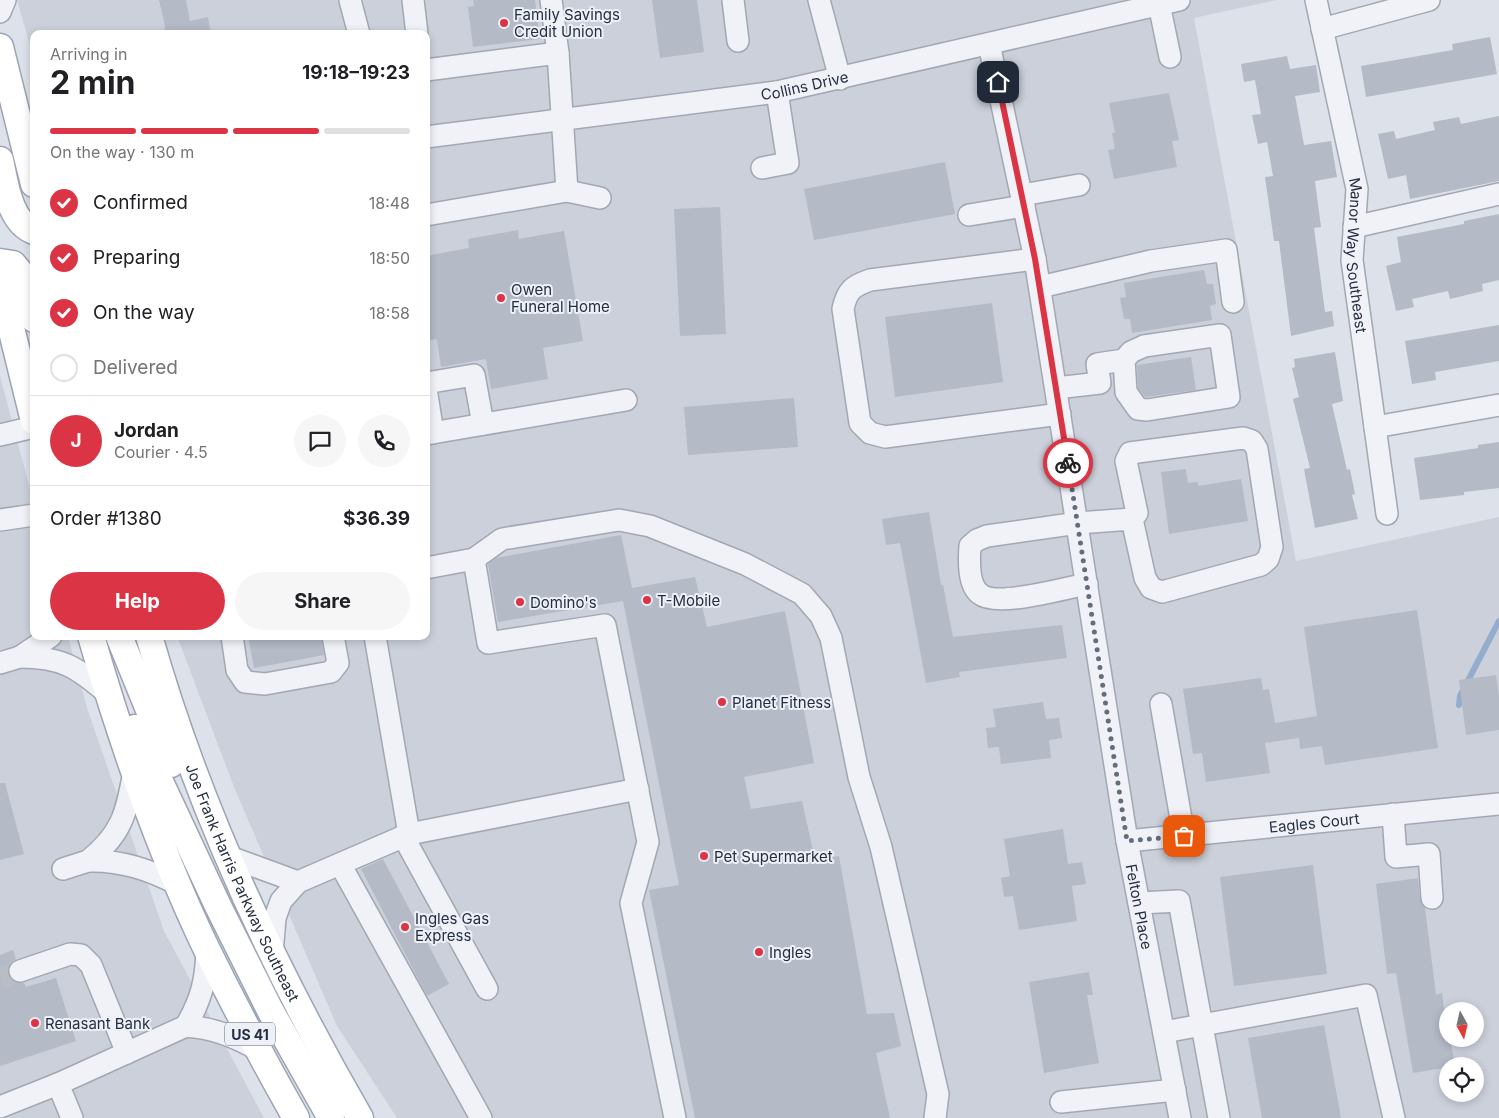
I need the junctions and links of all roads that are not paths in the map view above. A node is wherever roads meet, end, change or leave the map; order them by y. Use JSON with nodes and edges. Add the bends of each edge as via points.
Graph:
{"nodes":[{"id":1,"x":5,"y":0,"type":"edge"},
{"id":2,"x":350,"y":0,"type":"edge"},
{"id":3,"x":412,"y":0,"type":"edge"},
{"id":4,"x":551,"y":0,"type":"edge"},
{"id":5,"x":732,"y":0,"type":"edge"},
{"id":6,"x":819,"y":0,"type":"edge"},
{"id":7,"x":1316,"y":0,"type":"edge"},
{"id":8,"x":1430,"y":0,"type":"edge"},
{"id":9,"x":1169,"y":2,"type":"edge"},
{"id":10,"x":0,"y":12,"type":"edge"},
{"id":11,"x":1322,"y":29,"type":"junction"},
{"id":12,"x":358,"y":30,"type":"edge"},
{"id":13,"x":416,"y":30,"type":"edge"},
{"id":14,"x":738,"y":40,"type":"dead end"},
{"id":15,"x":989,"y":44,"type":"junction"},
{"id":16,"x":0,"y":47,"type":"edge"},
{"id":17,"x":558,"y":54,"type":"junction"},
{"id":18,"x":1170,"y":57,"type":"dead end"},
{"id":19,"x":430,"y":70,"type":"edge"},
{"id":20,"x":840,"y":79,"type":"junction"},
{"id":21,"x":777,"y":92,"type":"junction"},
{"id":22,"x":562,"y":119,"type":"junction"},
{"id":23,"x":430,"y":136,"type":"edge"},
{"id":24,"x":30,"y":154,"type":"edge"},
{"id":25,"x":0,"y":160,"type":"edge"},
{"id":26,"x":762,"y":168,"type":"dead end"},
{"id":27,"x":1079,"y":185,"type":"dead end"},
{"id":28,"x":568,"y":191,"type":"junction"},
{"id":29,"x":1499,"y":194,"type":"edge"},
{"id":30,"x":600,"y":198,"type":"dead end"},
{"id":31,"x":1023,"y":200,"type":"junction"},
{"id":32,"x":430,"y":214,"type":"edge"},
{"id":33,"x":969,"y":215,"type":"dead end"},
{"id":34,"x":1354,"y":227,"type":"junction"},
{"id":35,"x":30,"y":229,"type":"edge"},
{"id":36,"x":1035,"y":259,"type":"junction"},
{"id":37,"x":0,"y":262,"type":"edge"},
{"id":38,"x":0,"y":283,"type":"edge"},
{"id":39,"x":1040,"y":287,"type":"junction"},
{"id":40,"x":1234,"y":302,"type":"dead end"},
{"id":41,"x":30,"y":303,"type":"edge"},
{"id":42,"x":1124,"y":360,"type":"junction"},
{"id":43,"x":430,"y":382,"type":"edge"},
{"id":44,"x":1100,"y":383,"type":"junction"},
{"id":45,"x":1056,"y":388,"type":"junction"},
{"id":46,"x":1126,"y":392,"type":"junction"},
{"id":47,"x":626,"y":400,"type":"dead end"},
{"id":48,"x":30,"y":405,"type":"edge"},
{"id":49,"x":1499,"y":405,"type":"edge"},
{"id":50,"x":1060,"y":414,"type":"junction"},
{"id":51,"x":483,"y":424,"type":"junction"},
{"id":52,"x":1375,"y":427,"type":"junction"},
{"id":53,"x":30,"y":428,"type":"edge"},
{"id":54,"x":430,"y":433,"type":"edge"},
{"id":55,"x":0,"y":435,"type":"edge"},
{"id":56,"x":1387,"y":514,"type":"dead end"},
{"id":57,"x":30,"y":516,"type":"edge"},
{"id":58,"x":1132,"y":519,"type":"junction"},
{"id":59,"x":0,"y":520,"type":"edge"},
{"id":60,"x":1078,"y":524,"type":"junction"},
{"id":61,"x":474,"y":559,"type":"junction"},
{"id":62,"x":430,"y":567,"type":"edge"},
{"id":63,"x":1086,"y":584,"type":"junction"},
{"id":64,"x":44,"y":640,"type":"edge"},
{"id":65,"x":92,"y":640,"type":"edge"},
{"id":66,"x":121,"y":640,"type":"edge"},
{"id":67,"x":233,"y":640,"type":"edge"},
{"id":68,"x":334,"y":640,"type":"edge"},
{"id":69,"x":376,"y":640,"type":"edge"},
{"id":70,"x":154,"y":644,"type":"edge"},
{"id":71,"x":10,"y":660,"type":"edge"},
{"id":72,"x":108,"y":694,"type":"junction"},
{"id":73,"x":1161,"y":704,"type":"dead end"},
{"id":74,"x":117,"y":720,"type":"junction"},
{"id":75,"x":134,"y":772,"type":"junction"},
{"id":76,"x":638,"y":789,"type":"junction"},
{"id":77,"x":1499,"y":804,"type":"edge"},
{"id":78,"x":1393,"y":814,"type":"junction"},
{"id":79,"x":213,"y":822,"type":"junction"},
{"id":80,"x":406,"y":835,"type":"junction"},
{"id":81,"x":1184,"y":836,"type":"junction"},
{"id":82,"x":1127,"y":841,"type":"junction"},
{"id":83,"x":227,"y":856,"type":"junction"},
{"id":84,"x":88,"y":861,"type":"junction"},
{"id":85,"x":340,"y":864,"type":"junction"},
{"id":86,"x":63,"y":869,"type":"dead end"},
{"id":87,"x":298,"y":882,"type":"junction"},
{"id":88,"x":179,"y":885,"type":"junction"},
{"id":89,"x":1432,"y":898,"type":"dead end"},
{"id":90,"x":1139,"y":902,"type":"junction"},
{"id":91,"x":207,"y":949,"type":"junction"},
{"id":92,"x":272,"y":954,"type":"junction"},
{"id":93,"x":20,"y":972,"type":"tunnel mouth"},
{"id":94,"x":487,"y":988,"type":"dead end"},
{"id":95,"x":1201,"y":1025,"type":"junction"},
{"id":96,"x":186,"y":1026,"type":"junction"},
{"id":97,"x":1164,"y":1032,"type":"junction"},
{"id":98,"x":258,"y":1050,"type":"junction"},
{"id":99,"x":127,"y":1053,"type":"junction"},
{"id":100,"x":58,"y":1084,"type":"junction"},
{"id":101,"x":1175,"y":1090,"type":"junction"},
{"id":102,"x":1061,"y":1102,"type":"dead end"},
{"id":103,"x":0,"y":1107,"type":"edge"},
{"id":104,"x":72,"y":1118,"type":"edge"},
{"id":105,"x":296,"y":1118,"type":"edge"},
{"id":106,"x":332,"y":1118,"type":"edge"},
{"id":107,"x":360,"y":1118,"type":"edge"},
{"id":108,"x":481,"y":1118,"type":"edge"},
{"id":109,"x":675,"y":1118,"type":"edge"},
{"id":110,"x":935,"y":1118,"type":"edge"},
{"id":111,"x":1180,"y":1118,"type":"edge"},
{"id":112,"x":1219,"y":1118,"type":"edge"},
{"id":113,"x":1394,"y":1118,"type":"edge"}],
"edges":[{"from":1,"to":10,"type":"street"},
{"from":2,"to":12,"type":"street"},
{"from":3,"to":13,"type":"street"},
{"from":4,"to":17,"type":"street"},
{"from":5,"to":14,"type":"street"},
{"from":6,"to":20,"type":"street"},
{"from":7,"to":11,"type":"street","name":"Manor Way Southeast"},
{"from":8,"to":11,"type":"street"},
{"from":9,"to":15,"type":"street","name":"Collins Drive"},
{"from":9,"to":18,"type":"street"},
{"from":11,"to":34,"type":"street","name":"Manor Way Southeast","via":[[1357,189]]},
{"from":15,"to":20,"type":"street","name":"Collins Drive"},
{"from":15,"to":31,"type":"street","name":"Felton Place"},
{"from":16,"to":24,"type":"main road"},
{"from":17,"to":19,"type":"street"},
{"from":17,"to":22,"type":"street"},
{"from":20,"to":21,"type":"street","name":"Collins Drive"},
{"from":21,"to":22,"type":"street","name":"Collins Drive"},
{"from":21,"to":26,"type":"street","via":[[788,163]]},
{"from":22,"to":23,"type":"street","name":"Collins Drive"},
{"from":22,"to":28,"type":"street"},
{"from":25,"to":35,"type":"main road","via":[[15,212]]},
{"from":27,"to":31,"type":"street"},
{"from":28,"to":30,"type":"street"},
{"from":28,"to":32,"type":"street"},
{"from":29,"to":34,"type":"street"},
{"from":31,"to":33,"type":"street"},
{"from":31,"to":36,"type":"street","name":"Felton Place"},
{"from":34,"to":52,"type":"street","name":"Manor Way Southeast","via":[[1352,260]]},
{"from":36,"to":39,"type":"street","name":"Felton Place"},
{"from":36,"to":50,"type":"street","via":[[870,280],[856,285],[846,296],[843,309],[860,423],[870,433],[885,437]]},
{"from":37,"to":41,"type":"main road","via":[[13,264],[23,276]]},
{"from":38,"to":48,"type":"main road"},
{"from":39,"to":40,"type":"street","via":[[1151,261],[1226,250]]},
{"from":39,"to":45,"type":"street","name":"Felton Place"},
{"from":42,"to":44,"type":"street","via":[[1098,364]]},
{"from":42,"to":46,"type":"street"},
{"from":42,"to":46,"type":"street","via":[[1131,352],[1144,346],[1220,334],[1229,397],[1147,410],[1138,409]]},
{"from":43,"to":51,"type":"street","via":[[474,376]]},
{"from":44,"to":45,"type":"street"},
{"from":44,"to":46,"type":"street","via":[[1102,396]]},
{"from":45,"to":50,"type":"street","name":"Felton Place"},
{"from":47,"to":51,"type":"street"},
{"from":49,"to":52,"type":"street"},
{"from":50,"to":60,"type":"street","name":"Felton Place"},
{"from":51,"to":54,"type":"street"},
{"from":52,"to":56,"type":"street","name":"Manor Way Southeast"},
{"from":53,"to":55,"type":"street"},
{"from":57,"to":59,"type":"street"},
{"from":58,"to":58,"type":"street","via":[[1137,513],[1126,461],[1130,453],[1243,438],[1252,441],[1257,449],[1272,547],[1268,559],[1261,565],[1162,592],[1151,588],[1145,578]]},
{"from":58,"to":60,"type":"street"},
{"from":60,"to":63,"type":"street","name":"Felton Place"},
{"from":60,"to":63,"type":"street","via":[[987,536],[970,546],[969,561],[973,583],[980,594],[991,599]]},
{"from":61,"to":62,"type":"street"},
{"from":61,"to":76,"type":"street","via":[[488,643],[606,625]]},
{"from":61,"to":110,"type":"street","via":[[502,539],[619,520],[650,526],[745,564],[802,594],[821,616],[831,638],[859,777],[881,847],[938,1094]]},
{"from":63,"to":82,"type":"street","name":"Felton Place"},
{"from":64,"to":71,"type":"street"},
{"from":65,"to":72,"type":"main road","number":"US 41"},
{"from":66,"to":79,"type":"main road","via":[[176,777],[190,799]]},
{"from":67,"to":68,"type":"street","via":[[237,670],[245,682],[265,684],[331,672],[338,663]]},
{"from":69,"to":80,"type":"street"},
{"from":70,"to":79,"type":"main road","name":"Joe Frank Harris Parkway Southeast"},
{"from":71,"to":72,"type":"street","via":[[52,659],[68,663]]},
{"from":72,"to":74,"type":"main road","number":"US 41"},
{"from":73,"to":81,"type":"street"},
{"from":74,"to":75,"type":"main road","number":"US 41"},
{"from":74,"to":106,"type":"main road","via":[[132,723],[257,984]]},
{"from":75,"to":84,"type":"street","via":[[122,820],[114,837]]},
{"from":75,"to":88,"type":"main road","number":"US 41"},
{"from":76,"to":80,"type":"street"},
{"from":76,"to":109,"type":"street","via":[[648,842],[631,903]]},
{"from":77,"to":78,"type":"street","name":"Eagles Court"},
{"from":78,"to":81,"type":"street","name":"Eagles Court"},
{"from":78,"to":89,"type":"street","via":[[1396,857],[1429,854]]},
{"from":79,"to":83,"type":"main road","name":"Joe Frank Harris Parkway Southeast"},
{"from":80,"to":85,"type":"street"},
{"from":80,"to":94,"type":"street"},
{"from":81,"to":82,"type":"street","name":"Eagles Court"},
{"from":82,"to":90,"type":"street","name":"Felton Place"},
{"from":83,"to":87,"type":"street"},
{"from":83,"to":92,"type":"main road","name":"Joe Frank Harris Parkway Southeast"},
{"from":84,"to":86,"type":"street"},
{"from":84,"to":88,"type":"street","via":[[130,865]]},
{"from":85,"to":87,"type":"street"},
{"from":85,"to":108,"type":"street"},
{"from":87,"to":92,"type":"street","via":[[280,901]]},
{"from":88,"to":91,"type":"main road","number":"US 41"},
{"from":90,"to":95,"type":"street","via":[[1179,901]]},
{"from":90,"to":97,"type":"street","name":"Felton Place"},
{"from":91,"to":96,"type":"street","via":[[203,989]]},
{"from":91,"to":98,"type":"main road","number":"US 41"},
{"from":92,"to":107,"type":"main road","name":"Joe Frank Harris Parkway Southeast"},
{"from":93,"to":99,"type":"street","via":[[70,954],[80,955],[91,965]]},
{"from":95,"to":97,"type":"street"},
{"from":95,"to":112,"type":"street"},
{"from":95,"to":113,"type":"street","via":[[1366,996]]},
{"from":96,"to":98,"type":"street","via":[[223,1033]]},
{"from":96,"to":99,"type":"street"},
{"from":97,"to":101,"type":"street","name":"Felton Place"},
{"from":98,"to":105,"type":"main road","number":"US 41"},
{"from":99,"to":100,"type":"street"},
{"from":100,"to":103,"type":"street"},
{"from":100,"to":104,"type":"street"},
{"from":101,"to":102,"type":"street"},
{"from":101,"to":111,"type":"street","name":"Felton Place"}]}
